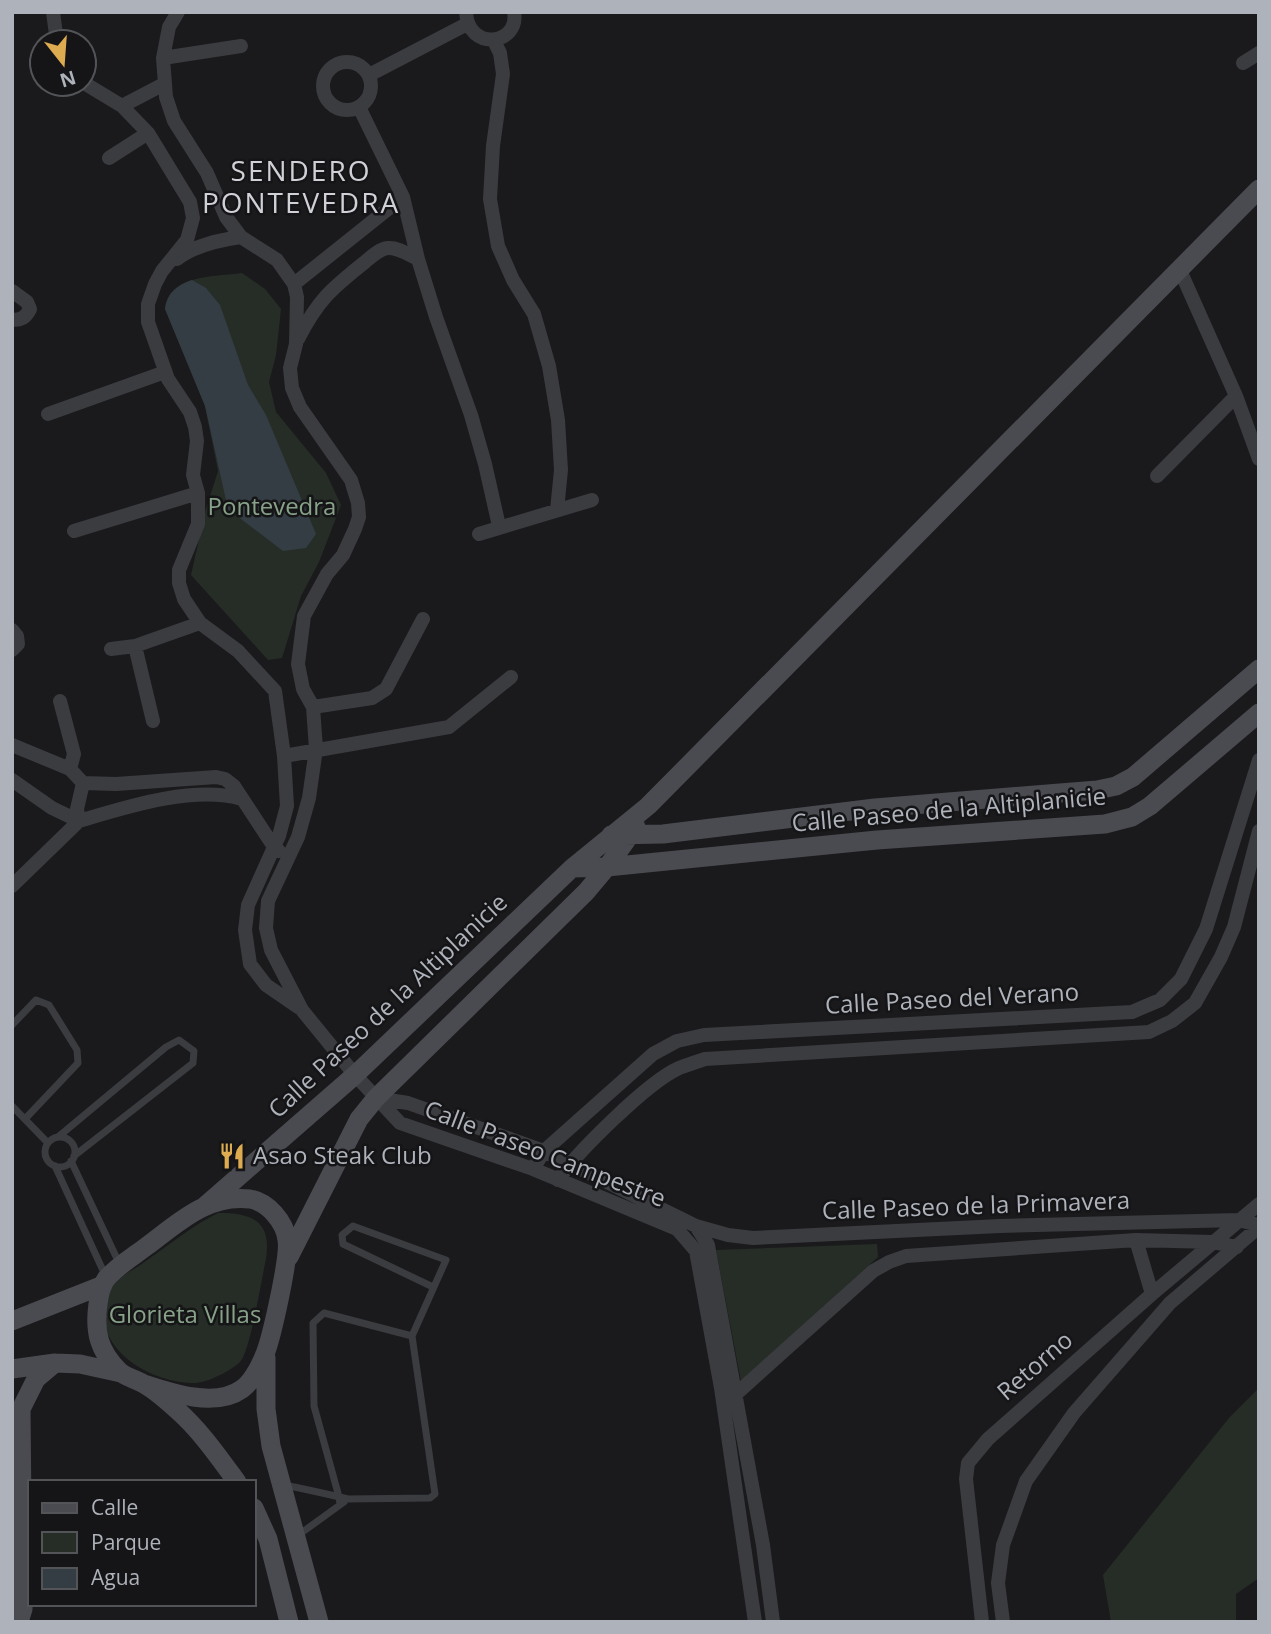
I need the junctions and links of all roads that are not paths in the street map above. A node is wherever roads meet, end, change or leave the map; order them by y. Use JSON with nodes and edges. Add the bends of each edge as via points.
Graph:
{"nodes":[{"id":1,"x":178,"y":12,"type":"edge"},
{"id":2,"x":514,"y":12,"type":"edge"},
{"id":3,"x":466,"y":18,"type":"edge"},
{"id":4,"x":494,"y":41,"type":"junction"},
{"id":5,"x":240,"y":46,"type":"dead end"},
{"id":6,"x":1259,"y":53,"type":"edge"},
{"id":7,"x":163,"y":58,"type":"junction"},
{"id":8,"x":1243,"y":63,"type":"dead end"},
{"id":9,"x":369,"y":75,"type":"junction"},
{"id":10,"x":164,"y":84,"type":"junction"},
{"id":11,"x":98,"y":91,"type":"edge"},
{"id":12,"x":122,"y":106,"type":"junction"},
{"id":13,"x":359,"y":107,"type":"junction"},
{"id":14,"x":148,"y":133,"type":"junction"},
{"id":15,"x":109,"y":158,"type":"dead end"},
{"id":16,"x":1259,"y":189,"type":"edge"},
{"id":17,"x":403,"y":197,"type":"junction"},
{"id":18,"x":241,"y":237,"type":"junction"},
{"id":19,"x":418,"y":259,"type":"junction"},
{"id":20,"x":1179,"y":268,"type":"junction"},
{"id":21,"x":162,"y":271,"type":"junction"},
{"id":22,"x":294,"y":284,"type":"junction"},
{"id":23,"x":12,"y":291,"type":"edge"},
{"id":24,"x":12,"y":320,"type":"edge"},
{"id":25,"x":296,"y":344,"type":"junction"},
{"id":26,"x":165,"y":372,"type":"junction"},
{"id":27,"x":1236,"y":396,"type":"junction"},
{"id":28,"x":48,"y":414,"type":"dead end"},
{"id":29,"x":1259,"y":459,"type":"edge"},
{"id":30,"x":1157,"y":477,"type":"dead end"},
{"id":31,"x":198,"y":493,"type":"junction"},
{"id":32,"x":592,"y":500,"type":"dead end"},
{"id":33,"x":557,"y":510,"type":"junction"},
{"id":34,"x":499,"y":526,"type":"junction"},
{"id":35,"x":74,"y":531,"type":"dead end"},
{"id":36,"x":479,"y":534,"type":"dead end"},
{"id":37,"x":423,"y":619,"type":"dead end"},
{"id":38,"x":200,"y":623,"type":"junction"},
{"id":39,"x":12,"y":630,"type":"edge"},
{"id":40,"x":135,"y":646,"type":"junction"},
{"id":41,"x":111,"y":649,"type":"dead end"},
{"id":42,"x":12,"y":650,"type":"edge"},
{"id":43,"x":1259,"y":669,"type":"edge"},
{"id":44,"x":511,"y":677,"type":"dead end"},
{"id":45,"x":303,"y":690,"type":"junction"},
{"id":46,"x":275,"y":691,"type":"junction"},
{"id":47,"x":60,"y":701,"type":"dead end"},
{"id":48,"x":313,"y":707,"type":"junction"},
{"id":49,"x":1259,"y":713,"type":"edge"},
{"id":50,"x":153,"y":721,"type":"dead end"},
{"id":51,"x":12,"y":745,"type":"edge"},
{"id":52,"x":316,"y":749,"type":"junction"},
{"id":53,"x":284,"y":756,"type":"junction"},
{"id":54,"x":1259,"y":760,"type":"edge"},
{"id":55,"x":70,"y":769,"type":"junction"},
{"id":56,"x":12,"y":780,"type":"edge"},
{"id":57,"x":83,"y":783,"type":"junction"},
{"id":58,"x":242,"y":799,"type":"junction"},
{"id":59,"x":648,"y":806,"type":"junction"},
{"id":60,"x":875,"y":808,"type":"junction"},
{"id":61,"x":79,"y":821,"type":"junction"},
{"id":62,"x":1259,"y":831,"type":"edge"},
{"id":63,"x":611,"y":835,"type":"junction"},
{"id":64,"x":631,"y":836,"type":"junction"},
{"id":65,"x":877,"y":840,"type":"junction"},
{"id":66,"x":274,"y":847,"type":"junction"},
{"id":67,"x":289,"y":858,"type":"junction"},
{"id":68,"x":607,"y":867,"type":"junction"},
{"id":69,"x":572,"y":869,"type":"junction"},
{"id":70,"x":12,"y":886,"type":"edge"},
{"id":71,"x":1206,"y":929,"type":"junction"},
{"id":72,"x":1230,"y":936,"type":"junction"},
{"id":73,"x":302,"y":1010,"type":"junction"},
{"id":74,"x":950,"y":1022,"type":"junction"},
{"id":75,"x":12,"y":1025,"type":"edge"},
{"id":76,"x":807,"y":1030,"type":"junction"},
{"id":77,"x":952,"y":1044,"type":"junction"},
{"id":78,"x":809,"y":1053,"type":"junction"},
{"id":79,"x":355,"y":1074,"type":"junction"},
{"id":80,"x":376,"y":1098,"type":"junction"},
{"id":81,"x":12,"y":1106,"type":"edge"},
{"id":82,"x":25,"y":1119,"type":"junction"},
{"id":83,"x":58,"y":1137,"type":"junction"},
{"id":84,"x":48,"y":1143,"type":"junction"},
{"id":85,"x":544,"y":1151,"type":"junction"},
{"id":86,"x":73,"y":1159,"type":"junction"},
{"id":87,"x":569,"y":1162,"type":"junction"},
{"id":88,"x":55,"y":1166,"type":"junction"},
{"id":89,"x":533,"y":1169,"type":"junction"},
{"id":90,"x":558,"y":1180,"type":"junction"},
{"id":91,"x":1259,"y":1204,"type":"edge"},
{"id":92,"x":205,"y":1206,"type":"junction"},
{"id":93,"x":1238,"y":1220,"type":"junction"},
{"id":94,"x":696,"y":1226,"type":"junction"},
{"id":95,"x":1000,"y":1226,"type":"junction"},
{"id":96,"x":1259,"y":1226,"type":"edge"},
{"id":97,"x":1136,"y":1240,"type":"junction"},
{"id":98,"x":1212,"y":1242,"type":"junction"},
{"id":99,"x":1237,"y":1247,"type":"junction"},
{"id":100,"x":1003,"y":1248,"type":"junction"},
{"id":101,"x":286,"y":1264,"type":"junction"},
{"id":102,"x":110,"y":1276,"type":"junction"},
{"id":103,"x":433,"y":1287,"type":"junction"},
{"id":104,"x":1152,"y":1294,"type":"junction"},
{"id":105,"x":17,"y":1319,"type":"edge"},
{"id":106,"x":412,"y":1336,"type":"junction"},
{"id":107,"x":12,"y":1339,"type":"edge"},
{"id":108,"x":266,"y":1352,"type":"junction"},
{"id":109,"x":55,"y":1363,"type":"junction"},
{"id":110,"x":12,"y":1369,"type":"edge"},
{"id":111,"x":121,"y":1373,"type":"junction"},
{"id":112,"x":144,"y":1384,"type":"junction"},
{"id":113,"x":732,"y":1401,"type":"junction"},
{"id":114,"x":235,"y":1480,"type":"edge"},
{"id":115,"x":282,"y":1485,"type":"junction"},
{"id":116,"x":340,"y":1500,"type":"junction"},
{"id":117,"x":256,"y":1517,"type":"edge"},
{"id":118,"x":296,"y":1537,"type":"junction"},
{"id":119,"x":19,"y":1622,"type":"edge"},
{"id":120,"x":289,"y":1622,"type":"edge"},
{"id":121,"x":319,"y":1622,"type":"edge"},
{"id":122,"x":755,"y":1622,"type":"edge"},
{"id":123,"x":773,"y":1622,"type":"edge"},
{"id":124,"x":982,"y":1622,"type":"edge"},
{"id":125,"x":1003,"y":1622,"type":"edge"}],
"edges":[{"from":1,"to":7,"type":"street","via":[[169,27]]},
{"from":2,"to":4,"type":"street","via":[[516,20],[508,34]]},
{"from":3,"to":4,"type":"street","via":[[477,37]]},
{"from":3,"to":9,"type":"street"},
{"from":4,"to":33,"type":"street","via":[[503,74],[490,199],[498,246],[534,314],[549,366],[561,470]]},
{"from":5,"to":7,"type":"street"},
{"from":6,"to":8,"type":"street"},
{"from":7,"to":10,"type":"street"},
{"from":9,"to":13,"type":"street","via":[[368,98]]},
{"from":9,"to":13,"type":"street","via":[[351,62],[330,69],[324,79],[328,100],[348,110]]},
{"from":10,"to":12,"type":"street"},
{"from":10,"to":18,"type":"street","via":[[174,121]]},
{"from":11,"to":12,"type":"street"},
{"from":12,"to":14,"type":"street"},
{"from":13,"to":17,"type":"street"},
{"from":14,"to":15,"type":"street"},
{"from":14,"to":21,"type":"street","via":[[190,202],[193,218],[187,240]]},
{"from":16,"to":20,"type":"main road"},
{"from":17,"to":19,"type":"street"},
{"from":17,"to":22,"type":"street"},
{"from":18,"to":21,"type":"street","via":[[187,252]]},
{"from":18,"to":22,"type":"street","via":[[277,260]]},
{"from":19,"to":25,"type":"street","via":[[387,248],[377,253],[330,289]]},
{"from":19,"to":34,"type":"street","via":[[471,415]]},
{"from":20,"to":27,"type":"street"},
{"from":20,"to":59,"type":"main road"},
{"from":21,"to":26,"type":"street","via":[[148,304],[148,322]]},
{"from":22,"to":25,"type":"street"},
{"from":23,"to":24,"type":"street","via":[[30,309],[27,316]]},
{"from":25,"to":45,"type":"street","via":[[290,368],[292,388],[300,407],[351,480],[359,517],[343,555],[304,616],[298,664]]},
{"from":26,"to":28,"type":"street"},
{"from":26,"to":31,"type":"street","via":[[195,427],[193,475]]},
{"from":27,"to":29,"type":"street"},
{"from":27,"to":30,"type":"street"},
{"from":31,"to":35,"type":"street"},
{"from":31,"to":38,"type":"street","via":[[198,524],[179,570],[179,583]]},
{"from":32,"to":33,"type":"street"},
{"from":33,"to":34,"type":"street"},
{"from":34,"to":36,"type":"street"},
{"from":37,"to":48,"type":"street","via":[[380,694]]},
{"from":38,"to":40,"type":"street"},
{"from":38,"to":46,"type":"street","via":[[238,651]]},
{"from":39,"to":42,"type":"street","via":[[19,643]]},
{"from":40,"to":41,"type":"street"},
{"from":40,"to":50,"type":"street"},
{"from":43,"to":60,"type":"main road","name":"Calle Paseo de la Altiplanicie","via":[[1133,777],[1116,786]]},
{"from":44,"to":52,"type":"street","via":[[449,727]]},
{"from":45,"to":46,"type":"street","via":[[294,686]]},
{"from":45,"to":48,"type":"street"},
{"from":46,"to":53,"type":"street"},
{"from":47,"to":55,"type":"street","via":[[74,754]]},
{"from":48,"to":52,"type":"street"},
{"from":49,"to":65,"type":"main road","name":"Calle Paseo de la Altiplanicie","via":[[1132,817],[1105,824]]},
{"from":51,"to":55,"type":"street"},
{"from":52,"to":53,"type":"street"},
{"from":52,"to":67,"type":"street","via":[[309,798]]},
{"from":53,"to":66,"type":"street","via":[[287,806]]},
{"from":54,"to":71,"type":"street","name":"Calle Paseo del Verano"},
{"from":55,"to":57,"type":"street"},
{"from":56,"to":61,"type":"street"},
{"from":57,"to":58,"type":"street","via":[[216,777],[234,786]]},
{"from":57,"to":61,"type":"street"},
{"from":58,"to":61,"type":"street","via":[[225,794],[188,796]]},
{"from":58,"to":66,"type":"street"},
{"from":59,"to":63,"type":"main road"},
{"from":59,"to":64,"type":"main road"},
{"from":60,"to":64,"type":"main road","name":"Calle Paseo de la Altiplanicie"},
{"from":60,"to":65,"type":"main road"},
{"from":61,"to":70,"type":"street"},
{"from":62,"to":72,"type":"street","name":"Calle Paseo del Verano"},
{"from":63,"to":64,"type":"main road","name":"Calle Paseo de la Altiplanicie"},
{"from":63,"to":69,"type":"main road","name":"Calle Paseo de la Altiplanicie"},
{"from":64,"to":68,"type":"main road"},
{"from":65,"to":68,"type":"main road","name":"Calle Paseo de la Altiplanicie"},
{"from":66,"to":67,"type":"street"},
{"from":66,"to":73,"type":"street","via":[[248,905],[247,948],[250,964],[266,985]]},
{"from":67,"to":73,"type":"street","via":[[268,901],[266,928],[271,950]]},
{"from":68,"to":69,"type":"main road","name":"Calle Paseo de la Altiplanicie"},
{"from":68,"to":80,"type":"main road"},
{"from":69,"to":79,"type":"main road","name":"Calle Paseo de la Altiplanicie"},
{"from":71,"to":72,"type":"street"},
{"from":71,"to":74,"type":"street","name":"Calle Paseo del Verano","via":[[1181,979],[1160,1000],[1132,1012]]},
{"from":72,"to":77,"type":"street","name":"Calle Paseo del Verano","via":[[1195,1003],[1149,1032]]},
{"from":73,"to":79,"type":"street"},
{"from":74,"to":76,"type":"street","name":"Calle Paseo del Verano"},
{"from":74,"to":77,"type":"street"},
{"from":75,"to":82,"type":"lane","via":[[36,1000],[43,1002],[77,1050],[78,1063]]},
{"from":76,"to":78,"type":"street"},
{"from":76,"to":85,"type":"street","name":"Calle Paseo del Verano","via":[[704,1035],[677,1041],[653,1054]]},
{"from":77,"to":78,"type":"street","name":"Calle Paseo del Verano"},
{"from":78,"to":87,"type":"street","name":"Calle Paseo del Verano","via":[[705,1059],[678,1069],[653,1084]]},
{"from":79,"to":80,"type":"street"},
{"from":79,"to":92,"type":"main road","name":"Calle Paseo de la Altiplanicie"},
{"from":80,"to":85,"type":"street","name":"Calle Paseo Campestre","via":[[408,1103]]},
{"from":80,"to":89,"type":"street","name":"Calle Paseo Campestre","via":[[400,1123]]},
{"from":80,"to":101,"type":"main road","via":[[359,1119]]},
{"from":81,"to":82,"type":"lane"},
{"from":82,"to":84,"type":"lane"},
{"from":83,"to":84,"type":"lane"},
{"from":83,"to":86,"type":"lane","via":[[69,1140],[75,1150]]},
{"from":83,"to":86,"type":"lane","via":[[166,1047],[179,1040],[194,1051],[193,1063]]},
{"from":84,"to":88,"type":"lane","via":[[45,1153]]},
{"from":85,"to":87,"type":"street","name":"Calle Paseo Campestre"},
{"from":85,"to":89,"type":"street","name":"Calle Paseo del Verano"},
{"from":86,"to":88,"type":"lane"},
{"from":86,"to":102,"type":"lane"},
{"from":87,"to":90,"type":"street","name":"Calle Paseo del Verano"},
{"from":87,"to":94,"type":"street","name":"Calle Paseo Campestre"},
{"from":88,"to":102,"type":"lane"},
{"from":89,"to":90,"type":"street","name":"Calle Paseo Campestre"},
{"from":90,"to":113,"type":"street","name":"Calle Paseo Campestre","via":[[677,1229],[696,1251]]},
{"from":91,"to":93,"type":"street","name":"Retorno"},
{"from":92,"to":101,"type":"main road","via":[[234,1198],[255,1200],[271,1210],[288,1241]]},
{"from":92,"to":102,"type":"main road"},
{"from":93,"to":95,"type":"street","name":"Calle Paseo de la Primavera"},
{"from":93,"to":96,"type":"street","name":"Calle Paseo de la Primavera"},
{"from":93,"to":98,"type":"street","name":"Retorno"},
{"from":94,"to":95,"type":"street","name":"Calle Paseo de la Primavera","via":[[753,1238]]},
{"from":94,"to":113,"type":"street","name":"Calle Paseo Campestre","via":[[708,1245]]},
{"from":95,"to":100,"type":"street"},
{"from":96,"to":99,"type":"street"},
{"from":97,"to":98,"type":"street","name":"Calle Paseo de la Primavera"},
{"from":97,"to":100,"type":"street","name":"Calle Paseo de la Primavera"},
{"from":97,"to":104,"type":"street"},
{"from":98,"to":99,"type":"street","name":"Calle Paseo de la Primavera"},
{"from":98,"to":104,"type":"street","name":"Retorno"},
{"from":99,"to":125,"type":"street","via":[[1170,1303],[1074,1413],[1026,1481],[1003,1545],[998,1583]]},
{"from":100,"to":113,"type":"street","name":"Calle Paseo de la Primavera","via":[[906,1256],[873,1271]]},
{"from":101,"to":108,"type":"main road"},
{"from":102,"to":105,"type":"main road"},
{"from":102,"to":111,"type":"main road","via":[[95,1326],[103,1351]]},
{"from":103,"to":103,"type":"lane","via":[[446,1260],[353,1226],[342,1235],[343,1244]]},
{"from":103,"to":106,"type":"lane"},
{"from":104,"to":124,"type":"street","name":"Retorno","via":[[988,1439],[968,1463],[967,1493]]},
{"from":105,"to":107,"type":"main road"},
{"from":106,"to":116,"type":"lane","via":[[435,1494],[430,1498]]},
{"from":106,"to":116,"type":"lane","via":[[324,1312],[313,1323],[314,1406]]},
{"from":108,"to":112,"type":"main road","via":[[254,1376],[240,1390],[218,1397],[197,1398]]},
{"from":108,"to":115,"type":"main road","via":[[266,1409]]},
{"from":109,"to":110,"type":"main road"},
{"from":109,"to":111,"type":"main road"},
{"from":109,"to":119,"type":"main road","via":[[36,1380],[21,1409],[23,1609]]},
{"from":111,"to":112,"type":"main road"},
{"from":112,"to":114,"type":"main road","via":[[200,1433]]},
{"from":113,"to":122,"type":"street","name":"Calle Paseo Campestre"},
{"from":113,"to":123,"type":"street","name":"Calle Paseo Campestre","via":[[763,1545]]},
{"from":115,"to":116,"type":"lane"},
{"from":115,"to":118,"type":"main road"},
{"from":116,"to":118,"type":"lane"},
{"from":117,"to":120,"type":"main road","via":[[268,1539]]},
{"from":118,"to":121,"type":"main road"}]}
